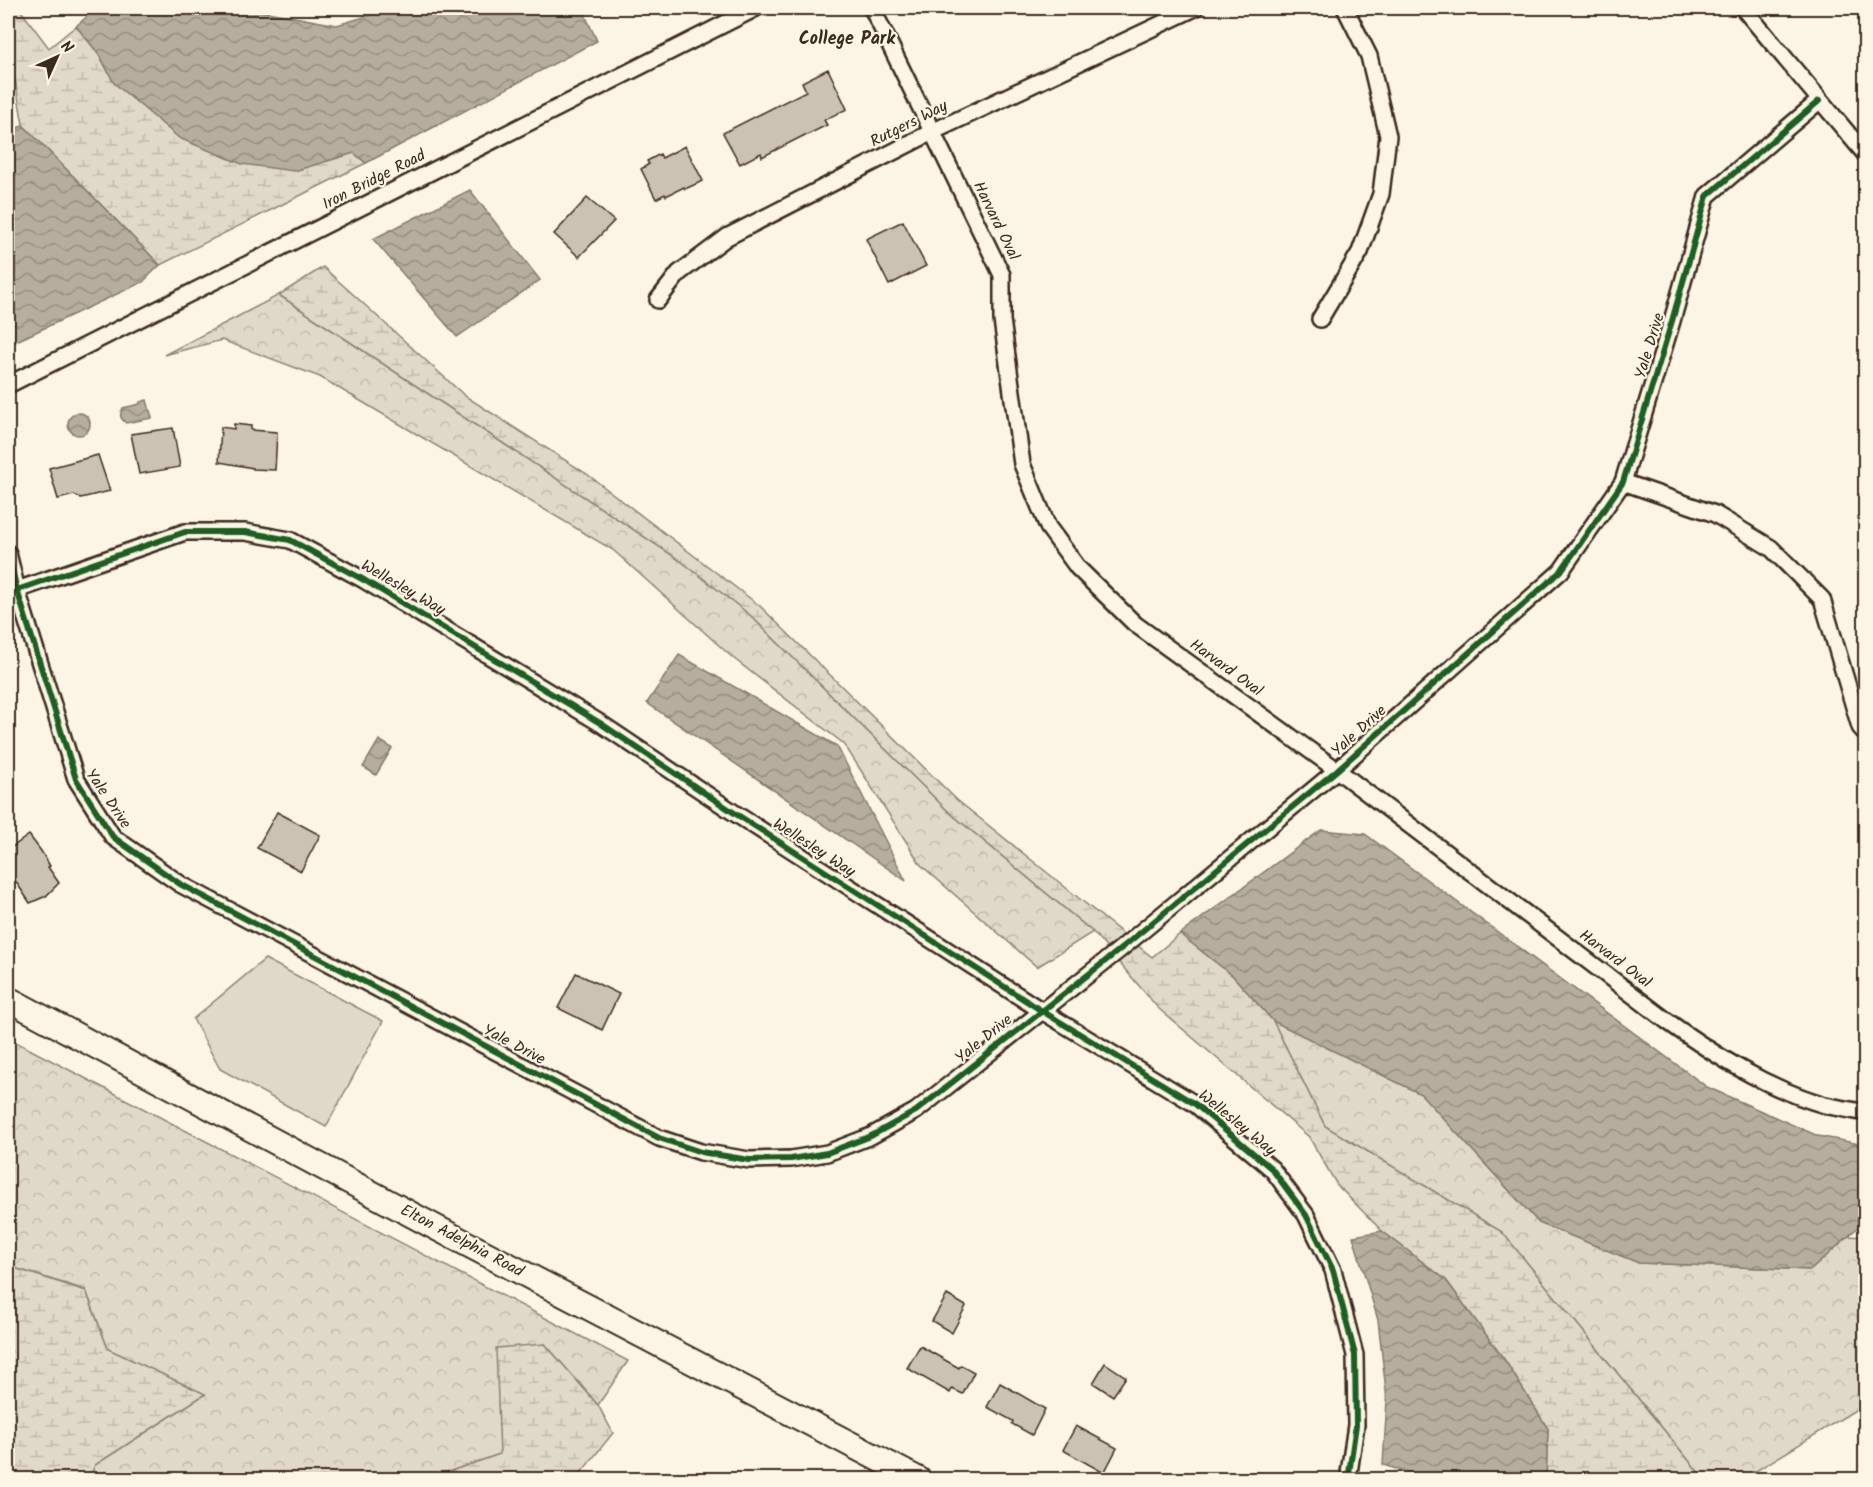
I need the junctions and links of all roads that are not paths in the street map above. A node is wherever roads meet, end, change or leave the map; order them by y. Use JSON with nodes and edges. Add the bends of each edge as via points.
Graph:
{"nodes":[{"id":1,"x":756,"y":8,"type":"edge"},
{"id":2,"x":872,"y":8,"type":"edge"},
{"id":3,"x":1194,"y":8,"type":"edge"},
{"id":4,"x":1345,"y":8,"type":"edge"},
{"id":5,"x":1743,"y":8,"type":"edge"},
{"id":6,"x":1819,"y":101,"type":"junction"},
{"id":7,"x":932,"y":132,"type":"junction"},
{"id":8,"x":1866,"y":155,"type":"edge"},
{"id":9,"x":658,"y":300,"type":"dead end"},
{"id":10,"x":1320,"y":319,"type":"dead end"},
{"id":11,"x":8,"y":385,"type":"edge"},
{"id":12,"x":1623,"y":482,"type":"junction"},
{"id":13,"x":8,"y":554,"type":"edge"},
{"id":14,"x":16,"y":590,"type":"junction"},
{"id":15,"x":1866,"y":734,"type":"edge"},
{"id":16,"x":1337,"y":770,"type":"junction"},
{"id":17,"x":8,"y":999,"type":"edge"},
{"id":18,"x":1042,"y":1011,"type":"junction"},
{"id":19,"x":1866,"y":1113,"type":"edge"},
{"id":20,"x":918,"y":1479,"type":"edge"},
{"id":21,"x":1348,"y":1479,"type":"edge"}],
"edges":[{"from":1,"to":11,"type":"street","name":"Iron Bridge Road"},
{"from":2,"to":7,"type":"street","name":"Harvard Oval"},
{"from":3,"to":7,"type":"street","name":"Rutgers Way"},
{"from":4,"to":10,"type":"street","via":[[1369,56],[1388,136],[1381,194],[1360,252]]},
{"from":5,"to":6,"type":"street"},
{"from":6,"to":8,"type":"street"},
{"from":6,"to":12,"type":"street","name":"Yale Drive","via":[[1707,196]]},
{"from":7,"to":9,"type":"street","name":"Rutgers Way","via":[[727,237],[679,273]]},
{"from":7,"to":16,"type":"street","name":"Harvard Oval","via":[[1002,275],[1002,320],[1022,464],[1048,526],[1078,567],[1135,624]]},
{"from":12,"to":15,"type":"street","via":[[1715,514],[1771,548],[1822,599],[1860,727]]},
{"from":12,"to":16,"type":"street","name":"Yale Drive","via":[[1561,571]]},
{"from":13,"to":14,"type":"street","name":"Yale Drive"},
{"from":14,"to":18,"type":"street","name":"Wellesley Way","via":[[185,532],[245,532],[290,540],[374,586],[600,723]]},
{"from":14,"to":18,"type":"street","name":"Yale Drive","via":[[76,779],[113,837],[180,884],[659,1137],[701,1152],[750,1160],[827,1153],[871,1137],[916,1111]]},
{"from":16,"to":18,"type":"street","name":"Yale Drive"},
{"from":16,"to":19,"type":"street","name":"Harvard Oval","via":[[1713,1053],[1791,1093]]},
{"from":17,"to":20,"type":"main road","name":"Elton Adelphia Road"},
{"from":18,"to":21,"type":"street","name":"Wellesley Way","via":[[1196,1104],[1272,1169],[1306,1215],[1333,1270],[1355,1355],[1356,1425]]}]}
